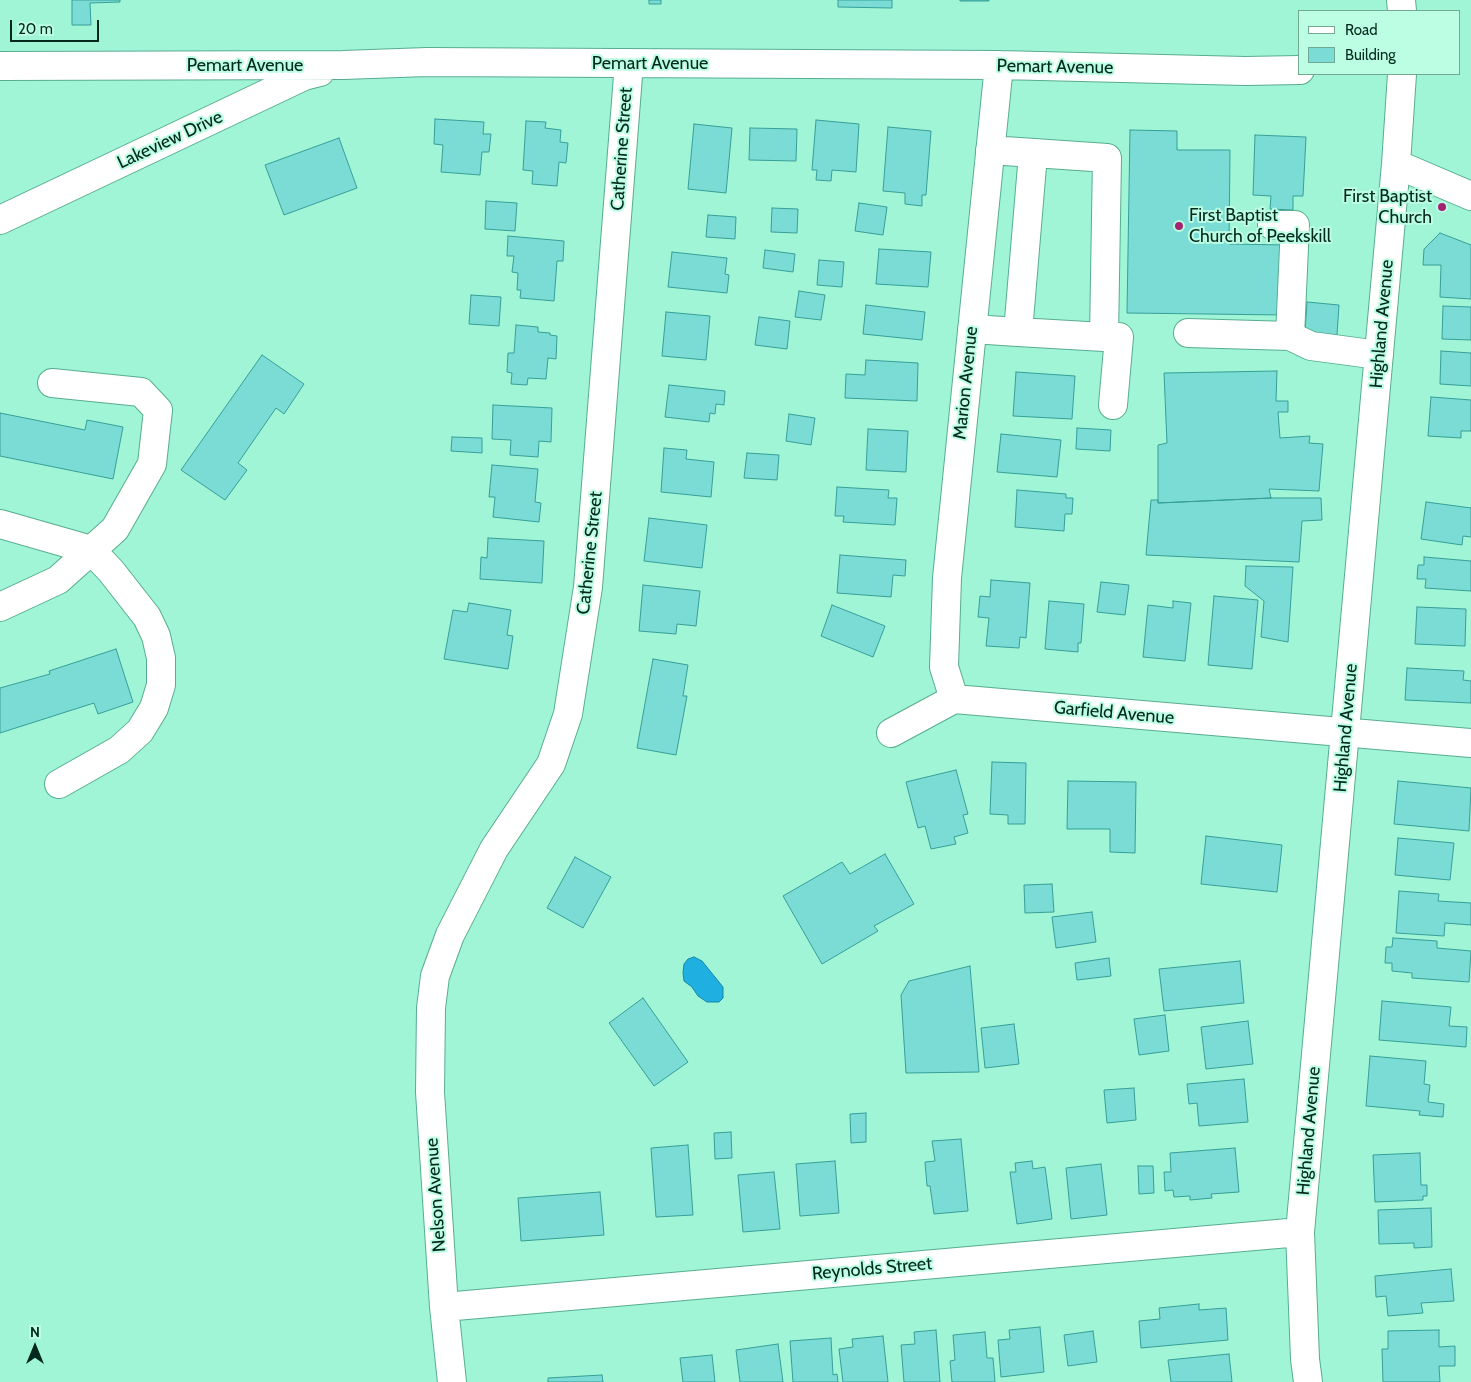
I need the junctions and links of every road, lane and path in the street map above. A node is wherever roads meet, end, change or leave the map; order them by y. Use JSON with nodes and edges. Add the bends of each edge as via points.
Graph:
{"nodes":[{"id":1,"x":629,"y":64,"type":"junction"},
{"id":2,"x":0,"y":66,"type":"edge"},
{"id":3,"x":343,"y":66,"type":"junction"},
{"id":4,"x":999,"y":66,"type":"junction"},
{"id":5,"x":1298,"y":70,"type":"edge"},
{"id":6,"x":1402,"y":75,"type":"edge"},
{"id":7,"x":990,"y":150,"type":"junction"},
{"id":8,"x":1033,"y":154,"type":"junction"},
{"id":9,"x":1396,"y":164,"type":"junction"},
{"id":10,"x":1471,"y":196,"type":"edge"},
{"id":11,"x":0,"y":220,"type":"edge"},
{"id":12,"x":1272,"y":225,"type":"dead end"},
{"id":13,"x":972,"y":329,"type":"junction"},
{"id":14,"x":1018,"y":332,"type":"junction"},
{"id":15,"x":1188,"y":333,"type":"dead end"},
{"id":16,"x":1290,"y":336,"type":"junction"},
{"id":17,"x":1104,"y":337,"type":"junction"},
{"id":18,"x":1379,"y":355,"type":"junction"},
{"id":19,"x":52,"y":383,"type":"dead end"},
{"id":20,"x":1113,"y":405,"type":"dead end"},
{"id":21,"x":0,"y":524,"type":"edge"},
{"id":22,"x":90,"y":550,"type":"junction"},
{"id":23,"x":0,"y":607,"type":"edge"},
{"id":24,"x":954,"y":700,"type":"junction"},
{"id":25,"x":1346,"y":732,"type":"junction"},
{"id":26,"x":891,"y":733,"type":"dead end"},
{"id":27,"x":1471,"y":743,"type":"edge"},
{"id":28,"x":59,"y":784,"type":"dead end"},
{"id":29,"x":431,"y":1008,"type":"joint"},
{"id":30,"x":1300,"y":1232,"type":"junction"},
{"id":31,"x":444,"y":1307,"type":"junction"},
{"id":32,"x":452,"y":1382,"type":"edge"},
{"id":33,"x":1308,"y":1382,"type":"edge"}],
"edges":[{"from":1,"to":3,"type":"street","name":"Pemart Avenue","via":[[427,62]]},
{"from":1,"to":4,"type":"street","name":"Pemart Avenue"},
{"from":1,"to":29,"type":"street","name":"Catherine Street","via":[[588,587],[568,714],[551,764],[494,849],[450,935],[435,976]]},
{"from":2,"to":3,"type":"street","name":"Pemart Avenue"},
{"from":3,"to":11,"type":"street","name":"Lakeview Drive","via":[[304,76]]},
{"from":4,"to":5,"type":"street","name":"Pemart Avenue"},
{"from":4,"to":7,"type":"street","name":"Marion Avenue"},
{"from":6,"to":9,"type":"street","name":"Highland Avenue"},
{"from":7,"to":8,"type":"street"},
{"from":7,"to":13,"type":"street","name":"Marion Avenue"},
{"from":8,"to":14,"type":"street"},
{"from":8,"to":17,"type":"street","via":[[1107,158]]},
{"from":9,"to":10,"type":"street"},
{"from":9,"to":18,"type":"street","name":"Highland Avenue"},
{"from":12,"to":16,"type":"street","via":[[1294,225]]},
{"from":13,"to":14,"type":"street"},
{"from":13,"to":24,"type":"street","name":"Marion Avenue","via":[[947,578],[944,667]]},
{"from":14,"to":17,"type":"street"},
{"from":15,"to":16,"type":"street"},
{"from":16,"to":18,"type":"street","via":[[1311,346]]},
{"from":17,"to":20,"type":"street","via":[[1119,337]]},
{"from":18,"to":25,"type":"street","name":"Highland Avenue"},
{"from":19,"to":22,"type":"street","via":[[141,392],[158,410],[152,464],[115,529]]},
{"from":21,"to":22,"type":"street"},
{"from":22,"to":23,"type":"street","via":[[58,580]]},
{"from":22,"to":28,"type":"street","via":[[148,617],[161,658],[161,685],[154,708],[140,730],[119,750]]},
{"from":24,"to":25,"type":"street","name":"Garfield Avenue"},
{"from":24,"to":26,"type":"street"},
{"from":25,"to":27,"type":"street","name":"Garfield Avenue"},
{"from":25,"to":30,"type":"street","name":"Highland Avenue"},
{"from":29,"to":31,"type":"street","name":"Nelson Avenue","via":[[430,1092]]},
{"from":30,"to":31,"type":"street","name":"Reynolds Street"},
{"from":30,"to":33,"type":"street","name":"Highland Avenue"},
{"from":31,"to":32,"type":"street","name":"Nelson Avenue"}]}
